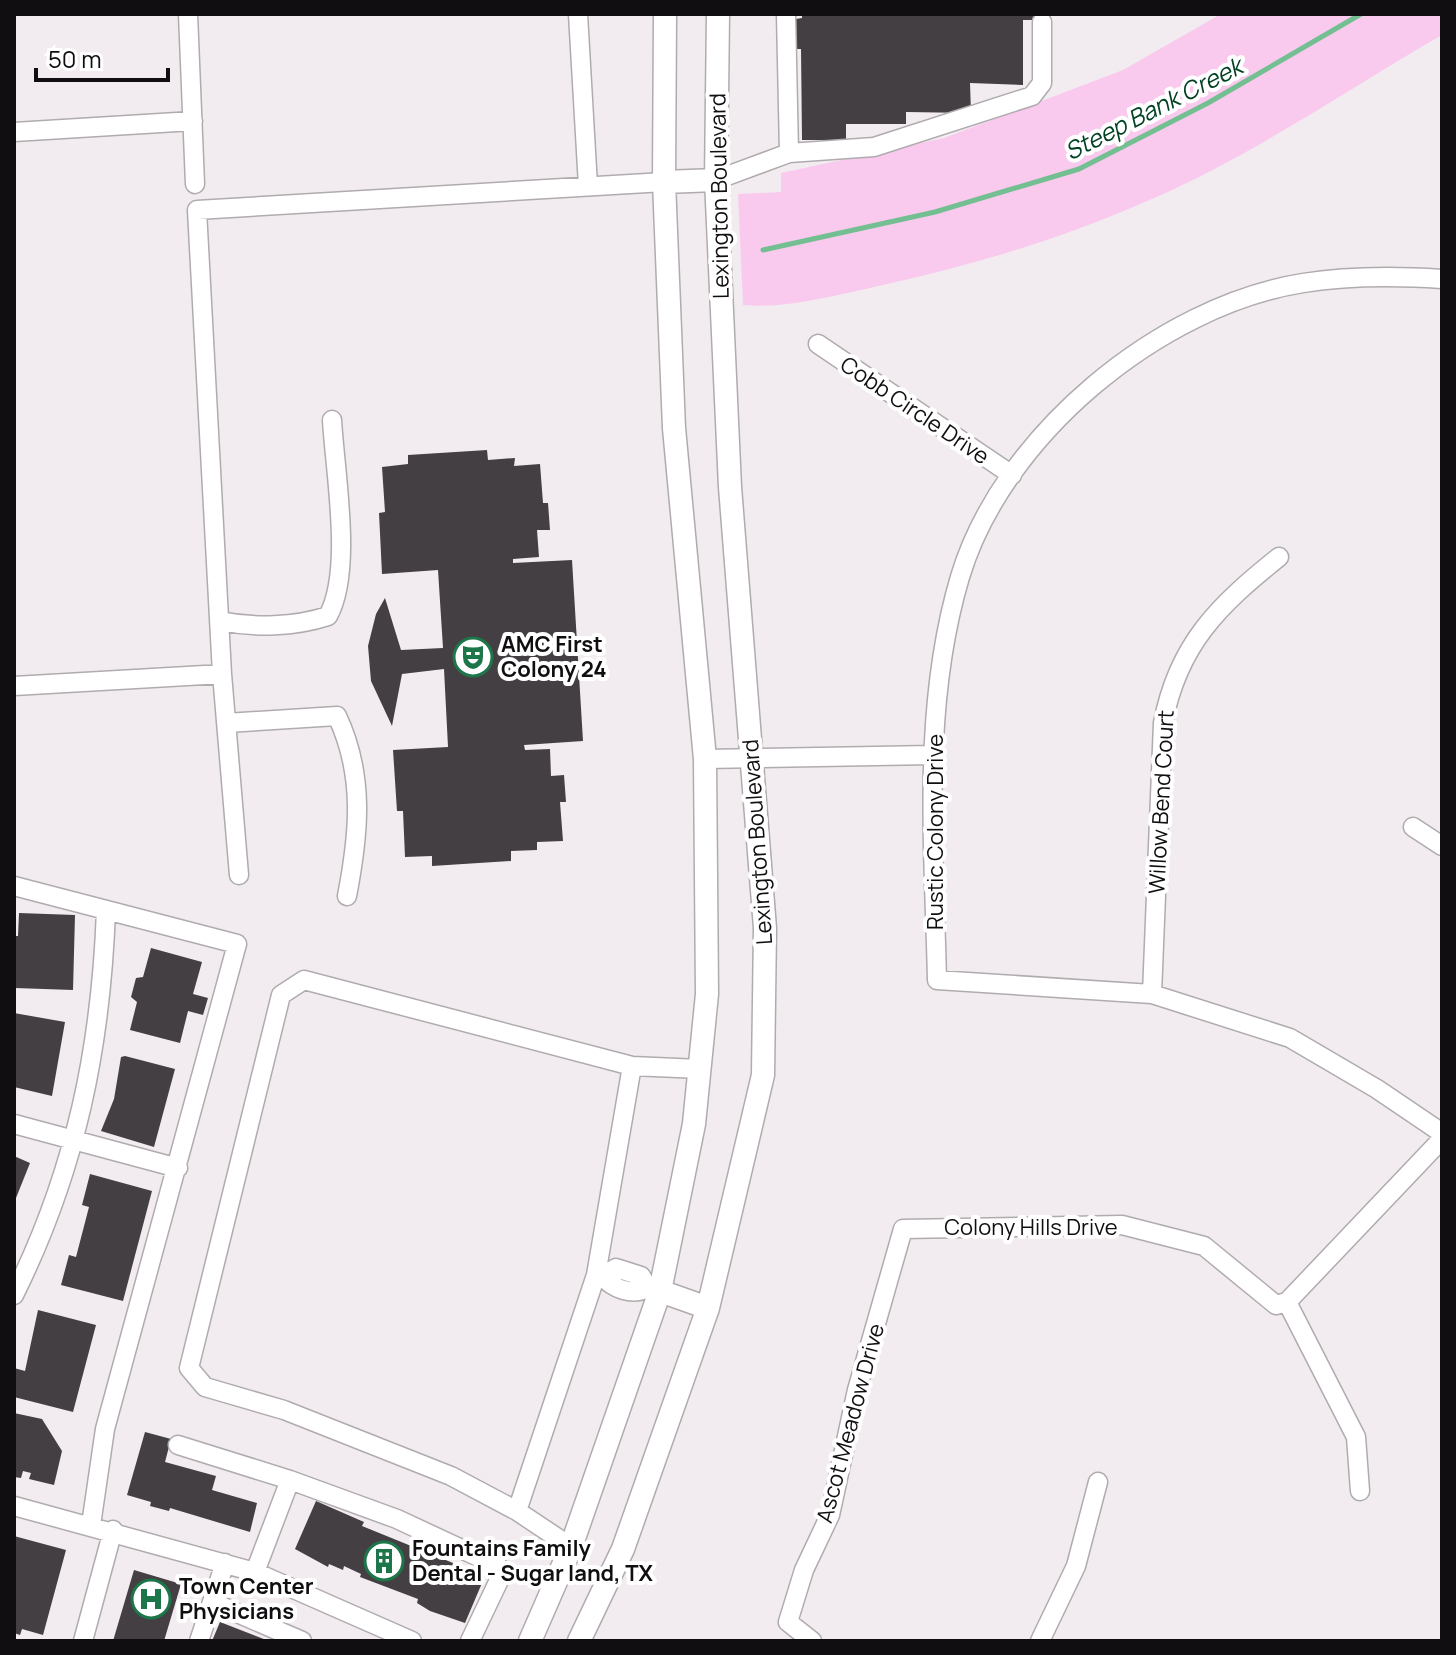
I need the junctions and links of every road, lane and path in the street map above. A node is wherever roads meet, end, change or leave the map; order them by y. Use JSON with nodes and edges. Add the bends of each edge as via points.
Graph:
{"nodes":[{"id":1,"x":188,"y":14,"type":"edge"},
{"id":2,"x":578,"y":14,"type":"edge"},
{"id":3,"x":665,"y":14,"type":"edge"},
{"id":4,"x":718,"y":14,"type":"edge"},
{"id":5,"x":786,"y":14,"type":"edge"},
{"id":6,"x":1042,"y":22,"type":"dead end"},
{"id":7,"x":193,"y":121,"type":"junction"},
{"id":8,"x":14,"y":132,"type":"edge"},
{"id":9,"x":789,"y":153,"type":"junction"},
{"id":10,"x":716,"y":180,"type":"junction"},
{"id":11,"x":664,"y":182,"type":"junction"},
{"id":12,"x":195,"y":184,"type":"dead end"},
{"id":13,"x":588,"y":186,"type":"junction"},
{"id":14,"x":1442,"y":279,"type":"edge"},
{"id":15,"x":818,"y":344,"type":"dead end"},
{"id":16,"x":332,"y":420,"type":"dead end"},
{"id":17,"x":1012,"y":475,"type":"junction"},
{"id":18,"x":1279,"y":557,"type":"dead end"},
{"id":19,"x":220,"y":621,"type":"junction"},
{"id":20,"x":222,"y":674,"type":"junction"},
{"id":21,"x":14,"y":686,"type":"edge"},
{"id":22,"x":226,"y":723,"type":"junction"},
{"id":23,"x":932,"y":755,"type":"junction"},
{"id":24,"x":752,"y":756,"type":"junction"},
{"id":25,"x":705,"y":759,"type":"junction"},
{"id":26,"x":1413,"y":827,"type":"dead end"},
{"id":27,"x":1442,"y":846,"type":"edge"},
{"id":28,"x":239,"y":875,"type":"dead end"},
{"id":29,"x":14,"y":886,"type":"edge"},
{"id":30,"x":347,"y":896,"type":"dead end"},
{"id":31,"x":106,"y":910,"type":"junction"},
{"id":32,"x":1152,"y":994,"type":"junction"},
{"id":33,"x":632,"y":1066,"type":"junction"},
{"id":34,"x":700,"y":1069,"type":"junction"},
{"id":35,"x":14,"y":1124,"type":"edge"},
{"id":36,"x":1442,"y":1136,"type":"edge"},
{"id":37,"x":75,"y":1140,"type":"junction"},
{"id":38,"x":178,"y":1168,"type":"junction"},
{"id":39,"x":897,"y":1249,"type":"joint"},
{"id":40,"x":599,"y":1276,"type":"junction"},
{"id":41,"x":654,"y":1290,"type":"junction"},
{"id":42,"x":14,"y":1295,"type":"edge"},
{"id":43,"x":1287,"y":1302,"type":"junction"},
{"id":44,"x":708,"y":1308,"type":"junction"},
{"id":45,"x":178,"y":1445,"type":"dead end"},
{"id":46,"x":290,"y":1480,"type":"junction"},
{"id":47,"x":1098,"y":1482,"type":"dead end"},
{"id":48,"x":1360,"y":1491,"type":"dead end"},
{"id":49,"x":14,"y":1506,"type":"edge"},
{"id":50,"x":517,"y":1511,"type":"junction"},
{"id":51,"x":91,"y":1525,"type":"junction"},
{"id":52,"x":113,"y":1530,"type":"junction"},
{"id":53,"x":571,"y":1547,"type":"junction"},
{"id":54,"x":225,"y":1563,"type":"junction"},
{"id":55,"x":255,"y":1572,"type":"junction"},
{"id":56,"x":212,"y":1602,"type":"junction"},
{"id":57,"x":83,"y":1641,"type":"edge"},
{"id":58,"x":199,"y":1641,"type":"edge"},
{"id":59,"x":302,"y":1641,"type":"edge"},
{"id":60,"x":412,"y":1641,"type":"edge"},
{"id":61,"x":470,"y":1641,"type":"edge"},
{"id":62,"x":530,"y":1641,"type":"edge"},
{"id":63,"x":579,"y":1641,"type":"edge"},
{"id":64,"x":812,"y":1641,"type":"edge"},
{"id":65,"x":1040,"y":1641,"type":"edge"}],
"edges":[{"from":1,"to":7,"type":"street"},
{"from":2,"to":13,"type":"street"},
{"from":3,"to":11,"type":"main road"},
{"from":4,"to":10,"type":"main road","name":"Lexington Boulevard"},
{"from":5,"to":9,"type":"street"},
{"from":6,"to":9,"type":"street","via":[[1042,83],[1032,96],[874,147]]},
{"from":7,"to":8,"type":"street"},
{"from":7,"to":12,"type":"street"},
{"from":9,"to":10,"type":"street"},
{"from":10,"to":11,"type":"main road"},
{"from":10,"to":24,"type":"main road","name":"Lexington Boulevard","via":[[730,487]]},
{"from":11,"to":13,"type":"street"},
{"from":11,"to":25,"type":"main road","via":[[674,428]]},
{"from":13,"to":19,"type":"street","via":[[197,210]]},
{"from":14,"to":17,"type":"street","name":"Rustic Colony Drive","via":[[1303,283],[1195,318],[1157,339],[1084,394]]},
{"from":15,"to":17,"type":"street","name":"Cobb Circle Drive"},
{"from":16,"to":19,"type":"street","via":[[341,564],[338,598],[328,616],[309,622]]},
{"from":17,"to":23,"type":"street","name":"Rustic Colony Drive","via":[[981,524],[960,577],[939,683]]},
{"from":18,"to":32,"type":"street","name":"Willow Bend Court","via":[[1210,617],[1170,687],[1163,723]]},
{"from":19,"to":20,"type":"street"},
{"from":20,"to":21,"type":"street"},
{"from":20,"to":22,"type":"street"},
{"from":22,"to":28,"type":"street"},
{"from":22,"to":30,"type":"street","via":[[337,716],[350,745],[358,814]]},
{"from":23,"to":24,"type":"street"},
{"from":23,"to":32,"type":"street","name":"Rustic Colony Drive","via":[[937,980]]},
{"from":24,"to":25,"type":"street"},
{"from":24,"to":44,"type":"main road","name":"Lexington Boulevard","via":[[765,928],[763,1075]]},
{"from":25,"to":34,"type":"main road","via":[[707,994]]},
{"from":26,"to":27,"type":"street"},
{"from":29,"to":31,"type":"street"},
{"from":31,"to":37,"type":"street","via":[[98,1035]]},
{"from":31,"to":38,"type":"street","via":[[237,944]]},
{"from":32,"to":36,"type":"street","via":[[1290,1038],[1377,1089]]},
{"from":33,"to":34,"type":"street"},
{"from":33,"to":40,"type":"street"},
{"from":33,"to":50,"type":"street","via":[[304,980],[281,995],[277,1010],[189,1368],[205,1387],[312,1421],[451,1476]]},
{"from":34,"to":41,"type":"main road","via":[[694,1124]]},
{"from":35,"to":37,"type":"street"},
{"from":36,"to":43,"type":"street"},
{"from":37,"to":38,"type":"street"},
{"from":37,"to":42,"type":"street","via":[[48,1220]]},
{"from":38,"to":51,"type":"street","via":[[105,1429]]},
{"from":39,"to":43,"type":"street","name":"Colony Hills Drive","via":[[903,1229],[1122,1225],[1204,1246],[1276,1305]]},
{"from":39,"to":64,"type":"street","name":"Ascot Meadow Drive","via":[[857,1390],[830,1515],[788,1622]]},
{"from":40,"to":41,"type":"street","via":[[616,1268],[641,1276]]},
{"from":40,"to":50,"type":"street"},
{"from":41,"to":44,"type":"main road"},
{"from":41,"to":53,"type":"main road"},
{"from":43,"to":48,"type":"street","via":[[1356,1437]]},
{"from":44,"to":63,"type":"main road","name":"Lexington Boulevard","via":[[623,1549]]},
{"from":45,"to":46,"type":"street"},
{"from":46,"to":55,"type":"street"},
{"from":46,"to":61,"type":"street","via":[[397,1519],[498,1566],[502,1574]]},
{"from":47,"to":65,"type":"street","via":[[1076,1566]]},
{"from":49,"to":51,"type":"street"},
{"from":50,"to":53,"type":"street"},
{"from":51,"to":52,"type":"street"},
{"from":52,"to":54,"type":"street"},
{"from":52,"to":57,"type":"street"},
{"from":53,"to":62,"type":"main road"},
{"from":54,"to":55,"type":"street"},
{"from":54,"to":56,"type":"street"},
{"from":55,"to":60,"type":"street"},
{"from":56,"to":58,"type":"street"},
{"from":56,"to":59,"type":"street"}]}
